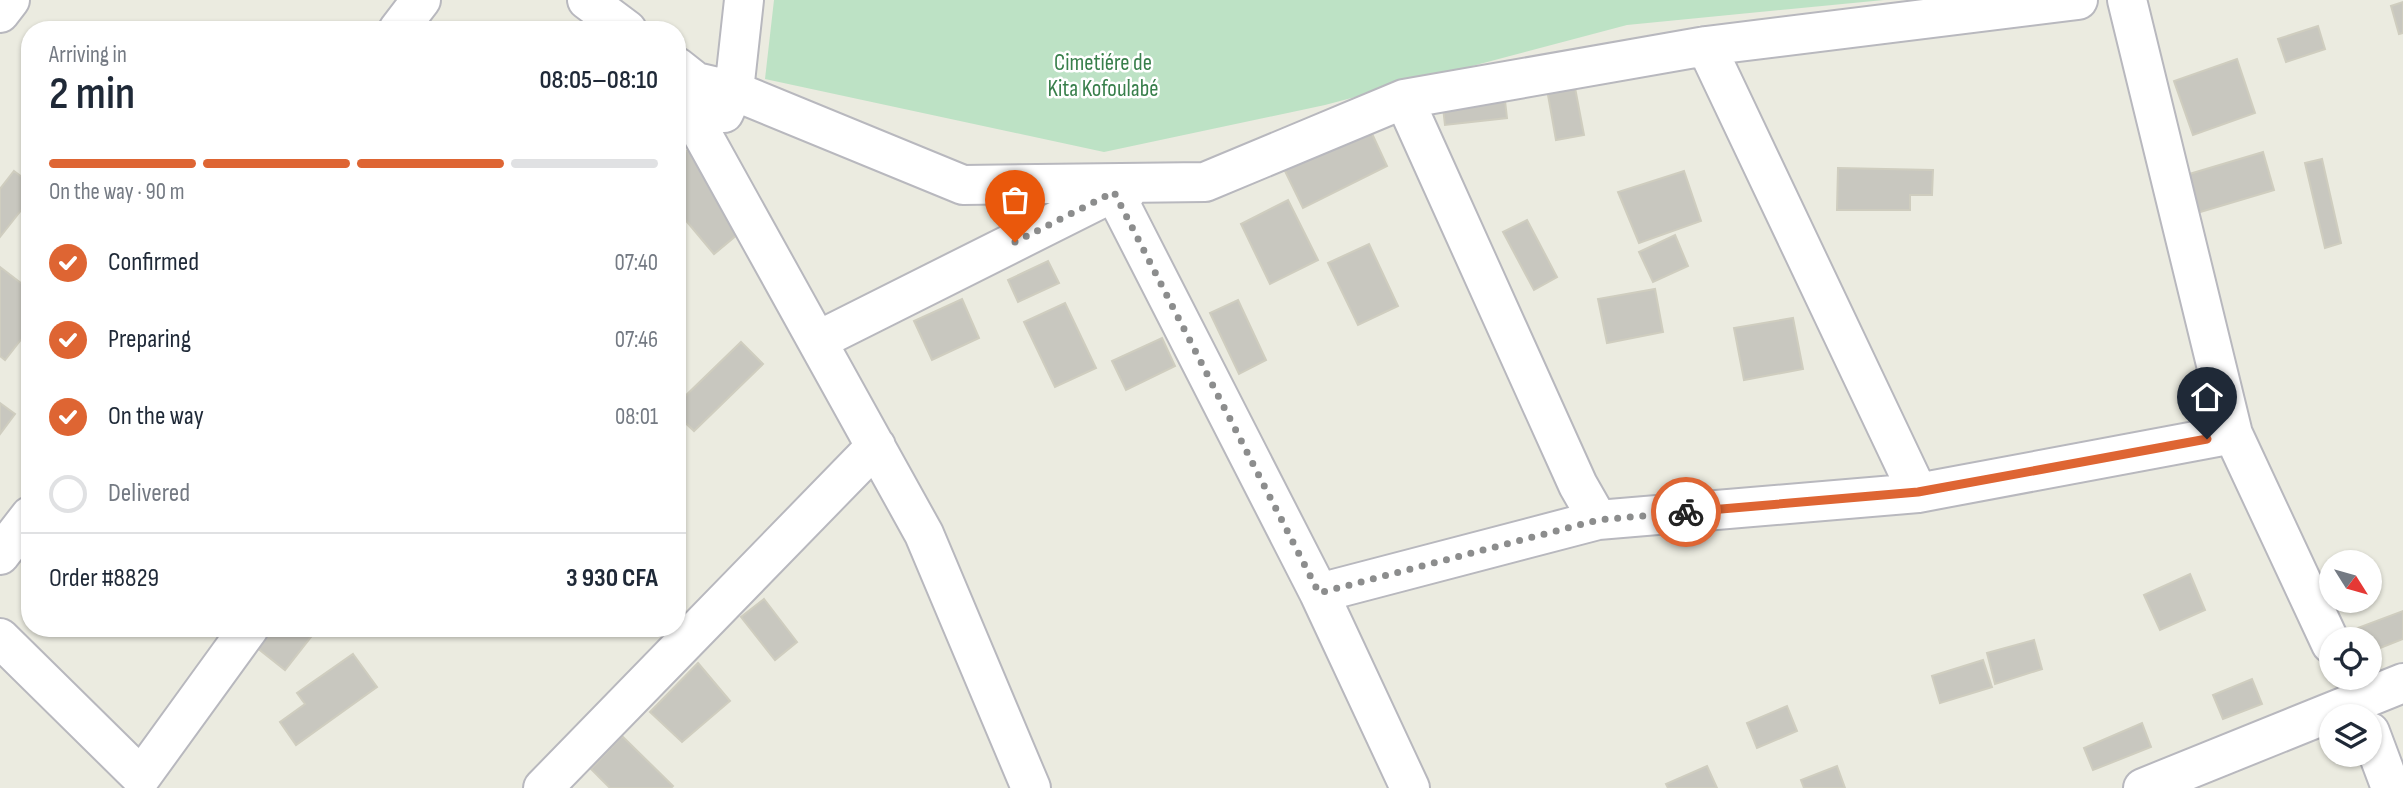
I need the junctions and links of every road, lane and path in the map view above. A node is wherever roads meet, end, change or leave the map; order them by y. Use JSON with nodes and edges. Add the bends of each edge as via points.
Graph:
{"nodes":[{"id":1,"x":10,"y":0,"type":"edge"},
{"id":2,"x":421,"y":0,"type":"edge"},
{"id":3,"x":587,"y":0,"type":"edge"},
{"id":4,"x":744,"y":0,"type":"edge"},
{"id":5,"x":2078,"y":0,"type":"edge"},
{"id":6,"x":2127,"y":0,"type":"edge"},
{"id":7,"x":0,"y":13,"type":"edge"},
{"id":8,"x":405,"y":21,"type":"edge"},
{"id":9,"x":615,"y":21,"type":"edge"},
{"id":10,"x":1706,"y":46,"type":"junction"},
{"id":11,"x":687,"y":75,"type":"edge"},
{"id":12,"x":734,"y":91,"type":"junction"},
{"id":13,"x":1404,"y":99,"type":"junction"},
{"id":14,"x":694,"y":131,"type":"edge"},
{"id":15,"x":1205,"y":182,"type":"junction"},
{"id":16,"x":1114,"y":192,"type":"junction"},
{"id":17,"x":817,"y":341,"type":"junction"},
{"id":18,"x":2233,"y":434,"type":"junction"},
{"id":19,"x":876,"y":446,"type":"junction"},
{"id":20,"x":1918,"y":492,"type":"junction"},
{"id":21,"x":1598,"y":520,"type":"junction"},
{"id":22,"x":21,"y":528,"type":"edge"},
{"id":23,"x":0,"y":555,"type":"edge"},
{"id":24,"x":1319,"y":593,"type":"junction"},
{"id":25,"x":2323,"y":627,"type":"edge"},
{"id":26,"x":242,"y":637,"type":"edge"},
{"id":27,"x":0,"y":638,"type":"edge"},
{"id":28,"x":2403,"y":683,"type":"edge"},
{"id":29,"x":2364,"y":704,"type":"edge"},
{"id":30,"x":2319,"y":722,"type":"edge"},
{"id":31,"x":2382,"y":765,"type":"edge"},
{"id":32,"x":543,"y":788,"type":"edge"},
{"id":33,"x":1031,"y":788,"type":"edge"},
{"id":34,"x":1410,"y":788,"type":"edge"},
{"id":35,"x":2143,"y":788,"type":"edge"},
{"id":36,"x":2391,"y":788,"type":"edge"}],
"edges":[{"from":1,"to":7,"type":"street"},
{"from":2,"to":8,"type":"street"},
{"from":3,"to":9,"type":"street"},
{"from":4,"to":12,"type":"street"},
{"from":5,"to":10,"type":"street"},
{"from":6,"to":18,"type":"street"},
{"from":10,"to":13,"type":"street"},
{"from":10,"to":20,"type":"street"},
{"from":11,"to":12,"type":"street"},
{"from":11,"to":14,"type":"street"},
{"from":12,"to":14,"type":"street"},
{"from":12,"to":15,"type":"street","via":[[963,185]]},
{"from":13,"to":15,"type":"street"},
{"from":13,"to":21,"type":"street","via":[[1578,485]]},
{"from":14,"to":17,"type":"street"},
{"from":15,"to":16,"type":"street"},
{"from":16,"to":17,"type":"street"},
{"from":16,"to":24,"type":"street"},
{"from":17,"to":19,"type":"street"},
{"from":18,"to":20,"type":"street"},
{"from":18,"to":25,"type":"street"},
{"from":19,"to":32,"type":"street"},
{"from":19,"to":33,"type":"street","via":[[924,534]]},
{"from":20,"to":21,"type":"street"},
{"from":21,"to":24,"type":"street"},
{"from":22,"to":23,"type":"street"},
{"from":24,"to":34,"type":"street"},
{"from":26,"to":27,"type":"street","via":[[141,777]]},
{"from":28,"to":29,"type":"street"},
{"from":30,"to":35,"type":"street"},
{"from":31,"to":36,"type":"street"}]}
